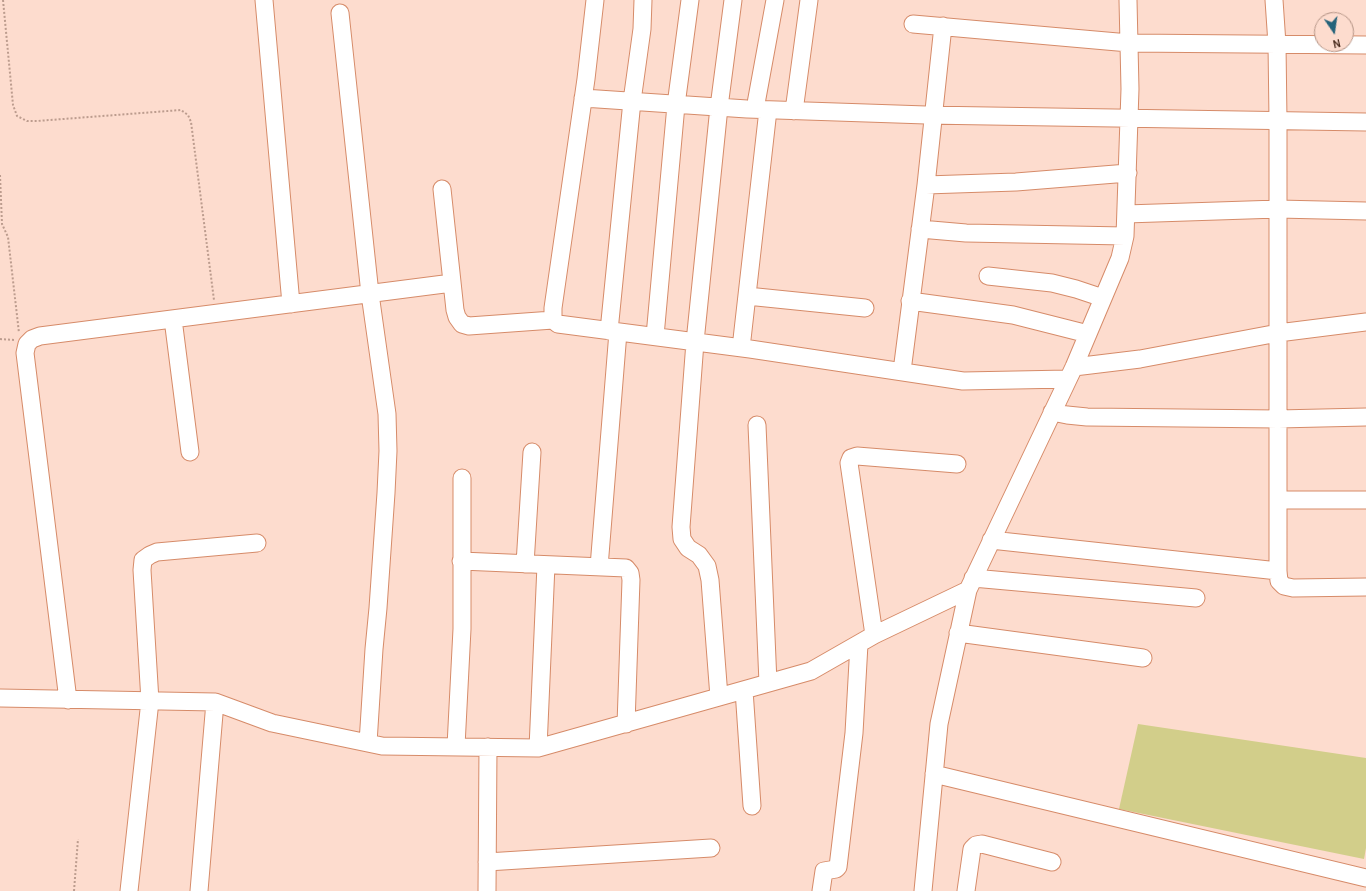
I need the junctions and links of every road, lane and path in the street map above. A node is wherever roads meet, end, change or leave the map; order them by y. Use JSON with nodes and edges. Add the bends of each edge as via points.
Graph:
{"nodes":[{"id":1,"x":3,"y":0,"type":"edge"},
{"id":2,"x":264,"y":0,"type":"edge"},
{"id":3,"x":595,"y":0,"type":"edge"},
{"id":4,"x":643,"y":0,"type":"edge"},
{"id":5,"x":690,"y":0,"type":"edge"},
{"id":6,"x":733,"y":0,"type":"edge"},
{"id":7,"x":775,"y":0,"type":"edge"},
{"id":8,"x":808,"y":0,"type":"edge"},
{"id":9,"x":1128,"y":0,"type":"edge"},
{"id":10,"x":1274,"y":0,"type":"edge"},
{"id":11,"x":340,"y":13,"type":"dead end"},
{"id":12,"x":913,"y":24,"type":"dead end"},
{"id":13,"x":942,"y":26,"type":"junction"},
{"id":14,"x":1129,"y":42,"type":"junction"},
{"id":15,"x":1277,"y":44,"type":"junction"},
{"id":16,"x":1366,"y":45,"type":"edge"},
{"id":17,"x":583,"y":98,"type":"junction"},
{"id":18,"x":632,"y":101,"type":"junction"},
{"id":19,"x":676,"y":105,"type":"junction"},
{"id":20,"x":719,"y":107,"type":"junction"},
{"id":21,"x":762,"y":110,"type":"junction"},
{"id":22,"x":794,"y":111,"type":"junction"},
{"id":23,"x":933,"y":115,"type":"junction"},
{"id":24,"x":1129,"y":119,"type":"junction"},
{"id":25,"x":1278,"y":120,"type":"junction"},
{"id":26,"x":1366,"y":122,"type":"edge"},
{"id":27,"x":1128,"y":173,"type":"junction"},
{"id":28,"x":0,"y":175,"type":"edge"},
{"id":29,"x":926,"y":185,"type":"junction"},
{"id":30,"x":442,"y":189,"type":"dead end"},
{"id":31,"x":1278,"y":209,"type":"junction"},
{"id":32,"x":1366,"y":211,"type":"edge"},
{"id":33,"x":1126,"y":214,"type":"junction"},
{"id":34,"x":920,"y":229,"type":"junction"},
{"id":35,"x":1126,"y":236,"type":"junction"},
{"id":36,"x":988,"y":276,"type":"dead end"},
{"id":37,"x":452,"y":283,"type":"junction"},
{"id":38,"x":370,"y":294,"type":"junction"},
{"id":39,"x":747,"y":296,"type":"junction"},
{"id":40,"x":1103,"y":298,"type":"junction"},
{"id":41,"x":910,"y":300,"type":"junction"},
{"id":42,"x":292,"y":304,"type":"junction"},
{"id":43,"x":865,"y":308,"type":"dead end"},
{"id":44,"x":215,"y":314,"type":"junction"},
{"id":45,"x":173,"y":319,"type":"junction"},
{"id":46,"x":553,"y":320,"type":"junction"},
{"id":47,"x":1366,"y":322,"type":"edge"},
{"id":48,"x":613,"y":331,"type":"junction"},
{"id":49,"x":1278,"y":333,"type":"junction"},
{"id":50,"x":1088,"y":334,"type":"junction"},
{"id":51,"x":655,"y":336,"type":"junction"},
{"id":52,"x":20,"y":340,"type":"dead end"},
{"id":53,"x":695,"y":342,"type":"junction"},
{"id":54,"x":741,"y":348,"type":"junction"},
{"id":55,"x":902,"y":371,"type":"junction"},
{"id":56,"x":1071,"y":373,"type":"junction"},
{"id":57,"x":1052,"y":412,"type":"junction"},
{"id":58,"x":1366,"y":417,"type":"edge"},
{"id":59,"x":1278,"y":419,"type":"junction"},
{"id":60,"x":757,"y":425,"type":"dead end"},
{"id":61,"x":190,"y":452,"type":"dead end"},
{"id":62,"x":532,"y":452,"type":"dead end"},
{"id":63,"x":957,"y":464,"type":"dead end"},
{"id":64,"x":462,"y":478,"type":"dead end"},
{"id":65,"x":1278,"y":500,"type":"junction"},
{"id":66,"x":1366,"y":500,"type":"edge"},
{"id":67,"x":991,"y":540,"type":"junction"},
{"id":68,"x":257,"y":543,"type":"dead end"},
{"id":69,"x":461,"y":561,"type":"junction"},
{"id":70,"x":525,"y":564,"type":"junction"},
{"id":71,"x":546,"y":565,"type":"junction"},
{"id":72,"x":599,"y":567,"type":"junction"},
{"id":73,"x":1278,"y":571,"type":"junction"},
{"id":74,"x":970,"y":584,"type":"junction"},
{"id":75,"x":1366,"y":587,"type":"edge"},
{"id":76,"x":1196,"y":598,"type":"dead end"},
{"id":77,"x":958,"y":633,"type":"junction"},
{"id":78,"x":867,"y":640,"type":"junction"},
{"id":79,"x":1142,"y":658,"type":"dead end"},
{"id":80,"x":768,"y":683,"type":"junction"},
{"id":81,"x":744,"y":690,"type":"junction"},
{"id":82,"x":719,"y":697,"type":"junction"},
{"id":83,"x":0,"y":698,"type":"edge"},
{"id":84,"x":68,"y":700,"type":"junction"},
{"id":85,"x":150,"y":701,"type":"junction"},
{"id":86,"x":215,"y":702,"type":"junction"},
{"id":87,"x":626,"y":724,"type":"junction"},
{"id":88,"x":368,"y":743,"type":"junction"},
{"id":89,"x":456,"y":746,"type":"junction"},
{"id":90,"x":488,"y":746,"type":"junction"},
{"id":91,"x":538,"y":748,"type":"junction"},
{"id":92,"x":934,"y":774,"type":"junction"},
{"id":93,"x":752,"y":806,"type":"dead end"},
{"id":94,"x":78,"y":839,"type":"dead end"},
{"id":95,"x":711,"y":848,"type":"dead end"},
{"id":96,"x":487,"y":862,"type":"junction"},
{"id":97,"x":1052,"y":862,"type":"dead end"},
{"id":98,"x":1366,"y":878,"type":"edge"},
{"id":99,"x":74,"y":891,"type":"edge"},
{"id":100,"x":129,"y":891,"type":"edge"},
{"id":101,"x":199,"y":891,"type":"edge"},
{"id":102,"x":487,"y":891,"type":"edge"},
{"id":103,"x":821,"y":891,"type":"edge"},
{"id":104,"x":923,"y":891,"type":"edge"},
{"id":105,"x":966,"y":891,"type":"edge"}],
"edges":[{"from":1,"to":44,"type":"path","via":[[13,106],[17,116],[27,121],[37,121],[182,110],[188,115],[192,122]]},
{"from":2,"to":42,"type":"street"},
{"from":3,"to":17,"type":"street"},
{"from":4,"to":18,"type":"street","via":[[642,29]]},
{"from":5,"to":19,"type":"street"},
{"from":6,"to":20,"type":"street"},
{"from":7,"to":21,"type":"street"},
{"from":8,"to":22,"type":"street"},
{"from":9,"to":14,"type":"street"},
{"from":10,"to":15,"type":"street"},
{"from":11,"to":38,"type":"street"},
{"from":12,"to":13,"type":"street"},
{"from":13,"to":14,"type":"street"},
{"from":13,"to":23,"type":"street"},
{"from":14,"to":15,"type":"street"},
{"from":14,"to":24,"type":"street"},
{"from":15,"to":16,"type":"street"},
{"from":15,"to":25,"type":"street"},
{"from":17,"to":18,"type":"street"},
{"from":17,"to":46,"type":"street"},
{"from":18,"to":19,"type":"street"},
{"from":18,"to":48,"type":"street"},
{"from":19,"to":20,"type":"street"},
{"from":19,"to":51,"type":"street"},
{"from":20,"to":21,"type":"street"},
{"from":20,"to":53,"type":"street"},
{"from":21,"to":22,"type":"street"},
{"from":21,"to":39,"type":"street"},
{"from":22,"to":23,"type":"street"},
{"from":23,"to":24,"type":"street"},
{"from":23,"to":29,"type":"street"},
{"from":24,"to":25,"type":"street"},
{"from":24,"to":27,"type":"street"},
{"from":25,"to":26,"type":"street"},
{"from":25,"to":31,"type":"street"},
{"from":27,"to":29,"type":"street","via":[[1016,182]]},
{"from":27,"to":33,"type":"street"},
{"from":28,"to":52,"type":"path","via":[[2,224],[8,237]]},
{"from":29,"to":34,"type":"street"},
{"from":30,"to":37,"type":"street"},
{"from":31,"to":32,"type":"street"},
{"from":31,"to":33,"type":"street"},
{"from":31,"to":49,"type":"street"},
{"from":33,"to":35,"type":"street"},
{"from":34,"to":35,"type":"street","via":[[966,233]]},
{"from":34,"to":41,"type":"street"},
{"from":35,"to":40,"type":"street","via":[[1120,258]]},
{"from":36,"to":40,"type":"street","via":[[1052,283]]},
{"from":37,"to":38,"type":"street"},
{"from":37,"to":46,"type":"street","via":[[457,317],[462,324],[469,326]]},
{"from":38,"to":42,"type":"street"},
{"from":38,"to":88,"type":"street","via":[[387,414],[388,451]]},
{"from":39,"to":43,"type":"street"},
{"from":39,"to":54,"type":"street"},
{"from":40,"to":50,"type":"street"},
{"from":41,"to":50,"type":"street","via":[[1012,315]]},
{"from":41,"to":55,"type":"street"},
{"from":42,"to":44,"type":"street"},
{"from":44,"to":45,"type":"street"},
{"from":45,"to":61,"type":"street"},
{"from":45,"to":84,"type":"street","via":[[40,336],[27,344],[25,353]]},
{"from":46,"to":48,"type":"street","via":[[558,324]]},
{"from":47,"to":49,"type":"street"},
{"from":48,"to":51,"type":"street"},
{"from":48,"to":72,"type":"street"},
{"from":49,"to":56,"type":"street"},
{"from":49,"to":59,"type":"street"},
{"from":50,"to":56,"type":"street"},
{"from":51,"to":53,"type":"street"},
{"from":53,"to":54,"type":"street"},
{"from":53,"to":82,"type":"street","via":[[681,527],[682,539],[688,548],[699,555],[707,566]]},
{"from":54,"to":55,"type":"street"},
{"from":55,"to":56,"type":"street","via":[[962,380]]},
{"from":56,"to":57,"type":"street"},
{"from":57,"to":59,"type":"street","via":[[1087,417]]},
{"from":57,"to":67,"type":"street"},
{"from":58,"to":59,"type":"street"},
{"from":59,"to":65,"type":"street"},
{"from":60,"to":80,"type":"street"},
{"from":62,"to":70,"type":"street"},
{"from":63,"to":78,"type":"street","via":[[857,456],[851,458],[848,463]]},
{"from":64,"to":69,"type":"street"},
{"from":65,"to":66,"type":"street"},
{"from":65,"to":73,"type":"street"},
{"from":67,"to":73,"type":"street"},
{"from":67,"to":74,"type":"street"},
{"from":68,"to":85,"type":"street","via":[[157,552],[143,560]]},
{"from":69,"to":70,"type":"street"},
{"from":69,"to":89,"type":"street","via":[[462,629]]},
{"from":70,"to":71,"type":"street"},
{"from":71,"to":72,"type":"street"},
{"from":71,"to":91,"type":"street"},
{"from":72,"to":87,"type":"street","via":[[626,568],[630,573]]},
{"from":73,"to":75,"type":"street","via":[[1279,581],[1289,587]]},
{"from":74,"to":76,"type":"street"},
{"from":74,"to":77,"type":"street"},
{"from":74,"to":78,"type":"street"},
{"from":77,"to":79,"type":"street"},
{"from":77,"to":92,"type":"street","via":[[939,724]]},
{"from":78,"to":80,"type":"street","via":[[810,671]]},
{"from":78,"to":103,"type":"street","via":[[838,866],[836,869],[824,871]]},
{"from":80,"to":81,"type":"street"},
{"from":81,"to":82,"type":"street"},
{"from":81,"to":93,"type":"street"},
{"from":82,"to":87,"type":"street"},
{"from":83,"to":84,"type":"street"},
{"from":84,"to":85,"type":"street"},
{"from":85,"to":86,"type":"street"},
{"from":85,"to":100,"type":"street"},
{"from":86,"to":88,"type":"street","via":[[272,723]]},
{"from":86,"to":101,"type":"street"},
{"from":87,"to":91,"type":"street"},
{"from":88,"to":89,"type":"street","via":[[382,746]]},
{"from":89,"to":90,"type":"street"},
{"from":90,"to":91,"type":"street"},
{"from":90,"to":96,"type":"street"},
{"from":92,"to":98,"type":"street"},
{"from":92,"to":104,"type":"street"},
{"from":94,"to":99,"type":"path"},
{"from":95,"to":96,"type":"street"},
{"from":96,"to":102,"type":"street"},
{"from":97,"to":105,"type":"street","via":[[982,844],[976,845],[972,849]]}]}
